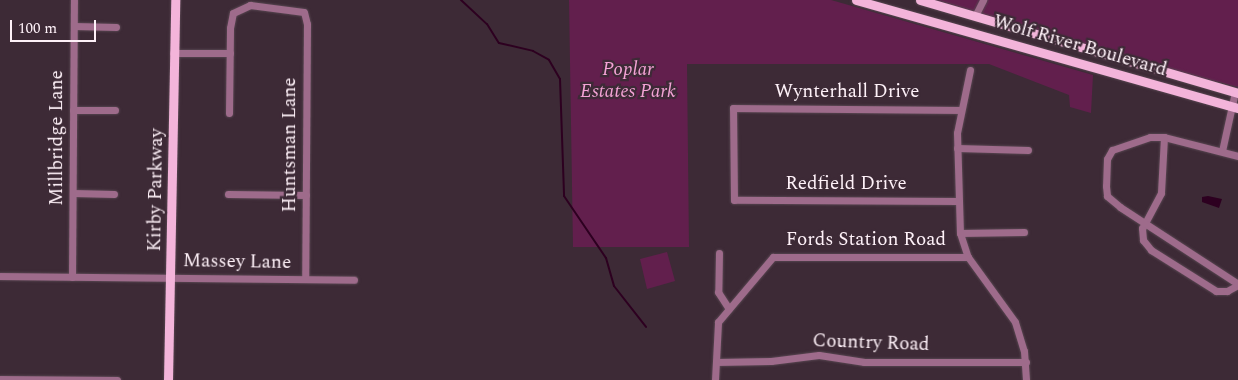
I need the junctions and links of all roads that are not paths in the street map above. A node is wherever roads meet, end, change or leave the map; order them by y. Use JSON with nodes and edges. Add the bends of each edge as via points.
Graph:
{"nodes":[{"id":1,"x":74,"y":0,"type":"edge"},
{"id":2,"x":175,"y":0,"type":"edge"},
{"id":3,"x":856,"y":0,"type":"edge"},
{"id":4,"x":920,"y":0,"type":"edge"},
{"id":5,"x":983,"y":0,"type":"edge"},
{"id":6,"x":975,"y":16,"type":"junction"},
{"id":7,"x":74,"y":26,"type":"junction"},
{"id":8,"x":116,"y":26,"type":"dead end"},
{"id":9,"x":173,"y":53,"type":"junction"},
{"id":10,"x":230,"y":53,"type":"junction"},
{"id":11,"x":970,"y":70,"type":"dead end"},
{"id":12,"x":1236,"y":93,"type":"edge"},
{"id":13,"x":1235,"y":108,"type":"edge"},
{"id":14,"x":74,"y":110,"type":"junction"},
{"id":15,"x":115,"y":110,"type":"dead end"},
{"id":16,"x":960,"y":110,"type":"junction"},
{"id":17,"x":229,"y":113,"type":"dead end"},
{"id":18,"x":1164,"y":137,"type":"junction"},
{"id":19,"x":957,"y":148,"type":"junction"},
{"id":20,"x":1028,"y":150,"type":"dead end"},
{"id":21,"x":1222,"y":151,"type":"junction"},
{"id":22,"x":1238,"y":156,"type":"edge"},
{"id":23,"x":73,"y":193,"type":"junction"},
{"id":24,"x":114,"y":194,"type":"dead end"},
{"id":25,"x":228,"y":194,"type":"dead end"},
{"id":26,"x":306,"y":195,"type":"junction"},
{"id":27,"x":734,"y":200,"type":"joint"},
{"id":28,"x":958,"y":201,"type":"junction"},
{"id":29,"x":1145,"y":222,"type":"junction"},
{"id":30,"x":1024,"y":232,"type":"dead end"},
{"id":31,"x":960,"y":233,"type":"junction"},
{"id":32,"x":719,"y":253,"type":"dead end"},
{"id":33,"x":968,"y":257,"type":"junction"},
{"id":34,"x":0,"y":276,"type":"edge"},
{"id":35,"x":72,"y":277,"type":"junction"},
{"id":36,"x":171,"y":278,"type":"junction"},
{"id":37,"x":305,"y":279,"type":"junction"},
{"id":38,"x":354,"y":280,"type":"dead end"},
{"id":39,"x":1238,"y":285,"type":"edge"},
{"id":40,"x":729,"y":310,"type":"junction"},
{"id":41,"x":716,"y":362,"type":"junction"},
{"id":42,"x":1026,"y":362,"type":"junction"},
{"id":43,"x":0,"y":379,"type":"edge"},
{"id":44,"x":117,"y":380,"type":"edge"},
{"id":45,"x":168,"y":380,"type":"edge"},
{"id":46,"x":715,"y":380,"type":"edge"},
{"id":47,"x":1026,"y":380,"type":"edge"}],
"edges":[{"from":1,"to":7,"type":"street","name":"Millbridge Lane"},
{"from":2,"to":9,"type":"main road","name":"Kirby Parkway"},
{"from":3,"to":13,"type":"main road","name":"Wolf River Boulevard"},
{"from":4,"to":6,"type":"main road","name":"Wolf River Boulevard"},
{"from":5,"to":6,"type":"street"},
{"from":6,"to":12,"type":"main road","name":"Wolf River Boulevard"},
{"from":7,"to":8,"type":"street"},
{"from":7,"to":14,"type":"street","name":"Millbridge Lane"},
{"from":9,"to":10,"type":"street"},
{"from":9,"to":36,"type":"main road","name":"Kirby Parkway"},
{"from":10,"to":17,"type":"street"},
{"from":10,"to":26,"type":"street","name":"Huntsman Lane","via":[[231,17],[239,7],[304,12],[307,24]]},
{"from":11,"to":16,"type":"street"},
{"from":12,"to":13,"type":"street"},
{"from":13,"to":21,"type":"street"},
{"from":14,"to":15,"type":"street"},
{"from":14,"to":23,"type":"street","name":"Millbridge Lane"},
{"from":16,"to":19,"type":"street"},
{"from":16,"to":27,"type":"street","name":"Wynterhall Drive","via":[[734,108]]},
{"from":18,"to":21,"type":"street"},
{"from":18,"to":29,"type":"street","via":[[1161,193]]},
{"from":18,"to":29,"type":"street","via":[[1126,143],[1110,153],[1107,166],[1107,196]]},
{"from":19,"to":20,"type":"street"},
{"from":19,"to":28,"type":"street"},
{"from":21,"to":22,"type":"street"},
{"from":23,"to":24,"type":"street"},
{"from":23,"to":35,"type":"street","name":"Millbridge Lane"},
{"from":25,"to":26,"type":"street"},
{"from":26,"to":37,"type":"street","name":"Huntsman Lane"},
{"from":27,"to":28,"type":"street","name":"Redfield Drive"},
{"from":28,"to":31,"type":"street"},
{"from":29,"to":39,"type":"street"},
{"from":29,"to":39,"type":"street","via":[[1142,235],[1151,250],[1216,291],[1227,291]]},
{"from":30,"to":31,"type":"street"},
{"from":31,"to":33,"type":"street"},
{"from":32,"to":40,"type":"street","via":[[718,292]]},
{"from":33,"to":40,"type":"street","name":"Fords Station Road","via":[[774,257]]},
{"from":33,"to":42,"type":"street","via":[[1015,322]]},
{"from":34,"to":35,"type":"street","name":"Massey Lane"},
{"from":35,"to":36,"type":"street","name":"Massey Lane"},
{"from":36,"to":37,"type":"street","name":"Massey Lane"},
{"from":36,"to":45,"type":"main road","name":"Kirby Parkway"},
{"from":37,"to":38,"type":"street","name":"Massey Lane"},
{"from":40,"to":41,"type":"street","name":"Fords Station Road","via":[[716,326]]},
{"from":41,"to":42,"type":"street","name":"Country Road","via":[[771,361],[819,355],[864,362]]},
{"from":41,"to":46,"type":"street","name":"Fords Station Road"},
{"from":42,"to":47,"type":"street"},
{"from":43,"to":44,"type":"street"}]}
